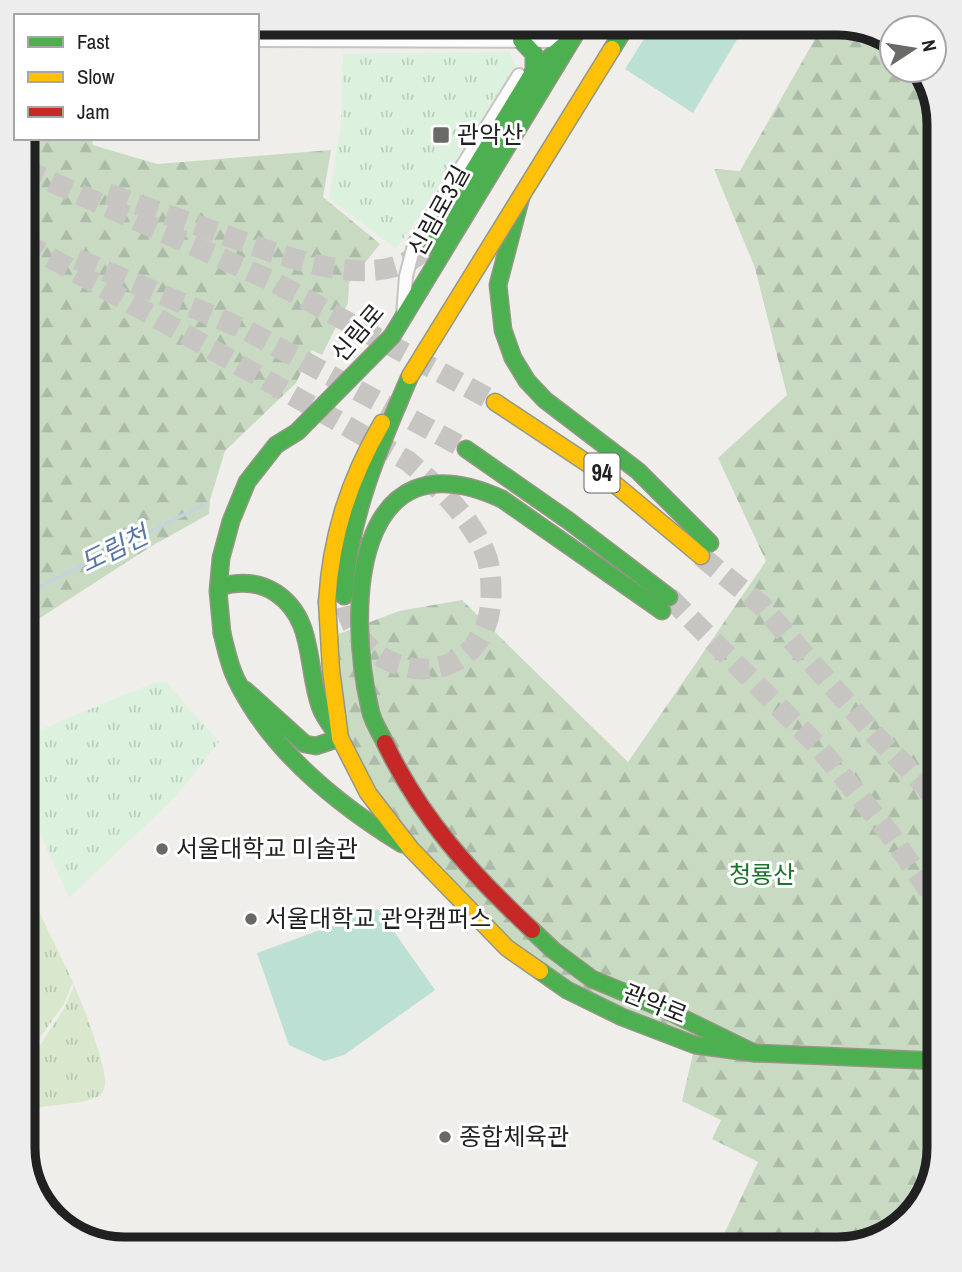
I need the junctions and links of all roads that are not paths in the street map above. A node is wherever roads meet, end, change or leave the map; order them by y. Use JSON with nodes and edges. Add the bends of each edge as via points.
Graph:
{"nodes":[{"id":1,"x":394,"y":35,"type":"edge"},
{"id":2,"x":573,"y":35,"type":"edge"},
{"id":3,"x":615,"y":35,"type":"edge"},
{"id":4,"x":621,"y":35,"type":"edge"},
{"id":5,"x":259,"y":40,"type":"edge"},
{"id":6,"x":394,"y":40,"type":"junction"},
{"id":7,"x":521,"y":40,"type":"junction"},
{"id":8,"x":569,"y":41,"type":"junction"},
{"id":9,"x":612,"y":49,"type":"junction"},
{"id":10,"x":534,"y":71,"type":"junction"},
{"id":11,"x":521,"y":194,"type":"junction"},
{"id":12,"x":427,"y":247,"type":"tunnel mouth"},
{"id":13,"x":403,"y":316,"type":"junction"},
{"id":14,"x":410,"y":376,"type":"junction"},
{"id":15,"x":495,"y":402,"type":"tunnel mouth"},
{"id":16,"x":466,"y":449,"type":"tunnel mouth"},
{"id":17,"x":219,"y":587,"type":"junction"},
{"id":18,"x":344,"y":596,"type":"tunnel mouth"},
{"id":19,"x":222,"y":634,"type":"joint"},
{"id":20,"x":236,"y":681,"type":"junction"},
{"id":21,"x":340,"y":738,"type":"junction"},
{"id":22,"x":411,"y":849,"type":"junction"},
{"id":23,"x":754,"y":1053,"type":"junction"},
{"id":24,"x":927,"y":1060,"type":"edge"}],
"edges":[{"from":1,"to":6,"type":"street"},
{"from":2,"to":8,"type":"main road","name":"신림로"},
{"from":3,"to":9,"type":"main road"},
{"from":4,"to":9,"type":"main road"},
{"from":5,"to":6,"type":"street"},
{"from":6,"to":7,"type":"street"},
{"from":7,"to":8,"type":"street"},
{"from":7,"to":10,"type":"main road","via":[[534,54]]},
{"from":7,"to":13,"type":"street","name":"신림로3길","via":[[527,51],[526,64],[415,242]]},
{"from":8,"to":10,"type":"main road"},
{"from":8,"to":13,"type":"main road","name":"신림로"},
{"from":9,"to":11,"type":"main road","bridge":true},
{"from":10,"to":12,"type":"main road"},
{"from":11,"to":14,"type":"main road","bridge":true},
{"from":11,"to":15,"type":"main road","number":"94","via":[[498,293],[508,349],[523,377],[561,414],[638,471],[705,549]]},
{"from":13,"to":17,"type":"main road","name":"신림로","via":[[392,336],[256,468],[231,521]]},
{"from":14,"to":18,"type":"main road","via":[[361,494],[344,566]]},
{"from":14,"to":21,"type":"main road","name":"관악로","via":[[366,450],[333,536],[327,602]]},
{"from":16,"to":23,"type":"main road","number":"94","via":[[563,515],[665,604],[502,499],[478,488],[445,483],[416,489],[396,500],[378,521],[362,569],[359,613],[370,712],[403,781],[447,842],[484,885],[553,950],[592,979]]},
{"from":17,"to":19,"type":"main road","name":"신림로"},
{"from":17,"to":21,"type":"main road","via":[[238,581],[261,585],[293,606],[305,630],[320,706]]},
{"from":19,"to":20,"type":"main road","name":"관악로"},
{"from":20,"to":21,"type":"main road","via":[[305,744],[316,746]]},
{"from":20,"to":22,"type":"main road","name":"관악로","via":[[272,736],[308,773],[371,827]]},
{"from":21,"to":22,"type":"main road","name":"관악로","via":[[368,793]]},
{"from":22,"to":23,"type":"main road","name":"관악로","via":[[507,948],[567,990],[695,1045]]},
{"from":23,"to":24,"type":"main road","name":"관악로"}]}
